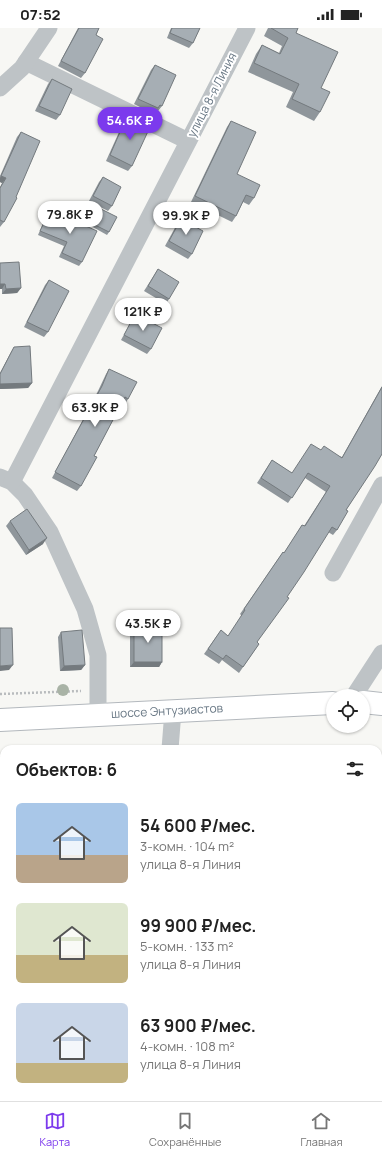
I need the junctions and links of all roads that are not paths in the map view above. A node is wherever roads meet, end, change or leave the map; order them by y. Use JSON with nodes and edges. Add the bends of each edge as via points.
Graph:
{"nodes":[{"id":1,"x":49,"y":28,"type":"edge"},
{"id":2,"x":247,"y":28,"type":"edge"},
{"id":3,"x":26,"y":62,"type":"junction"},
{"id":4,"x":0,"y":88,"type":"edge"},
{"id":5,"x":188,"y":141,"type":"junction"},
{"id":6,"x":6,"y":480,"type":"edge"},
{"id":7,"x":382,"y":485,"type":"edge"},
{"id":8,"x":333,"y":573,"type":"dead end"},
{"id":9,"x":382,"y":653,"type":"edge"},
{"id":10,"x":359,"y":689,"type":"edge"},
{"id":11,"x":326,"y":702,"type":"edge"},
{"id":12,"x":370,"y":703,"type":"edge"},
{"id":13,"x":382,"y":704,"type":"edge"},
{"id":14,"x":172,"y":711,"type":"junction"},
{"id":15,"x":98,"y":715,"type":"junction"},
{"id":16,"x":0,"y":720,"type":"edge"},
{"id":17,"x":170,"y":745,"type":"edge"}],
"edges":[{"from":1,"to":3,"type":"street"},
{"from":2,"to":5,"type":"street","name":"улица 8-я Линия"},
{"from":3,"to":4,"type":"street"},
{"from":3,"to":5,"type":"street"},
{"from":5,"to":6,"type":"street","name":"улица 8-я Линия"},
{"from":6,"to":15,"type":"street","via":[[25,495],[50,532],[85,609],[98,655]]},
{"from":7,"to":8,"type":"street"},
{"from":9,"to":10,"type":"street"},
{"from":11,"to":14,"type":"main road","name":"шоссе Энтузиастов"},
{"from":12,"to":13,"type":"main road"},
{"from":14,"to":15,"type":"main road","name":"шоссе Энтузиастов"},
{"from":14,"to":17,"type":"street"},
{"from":15,"to":16,"type":"main road","name":"шоссе Энтузиастов"}]}
